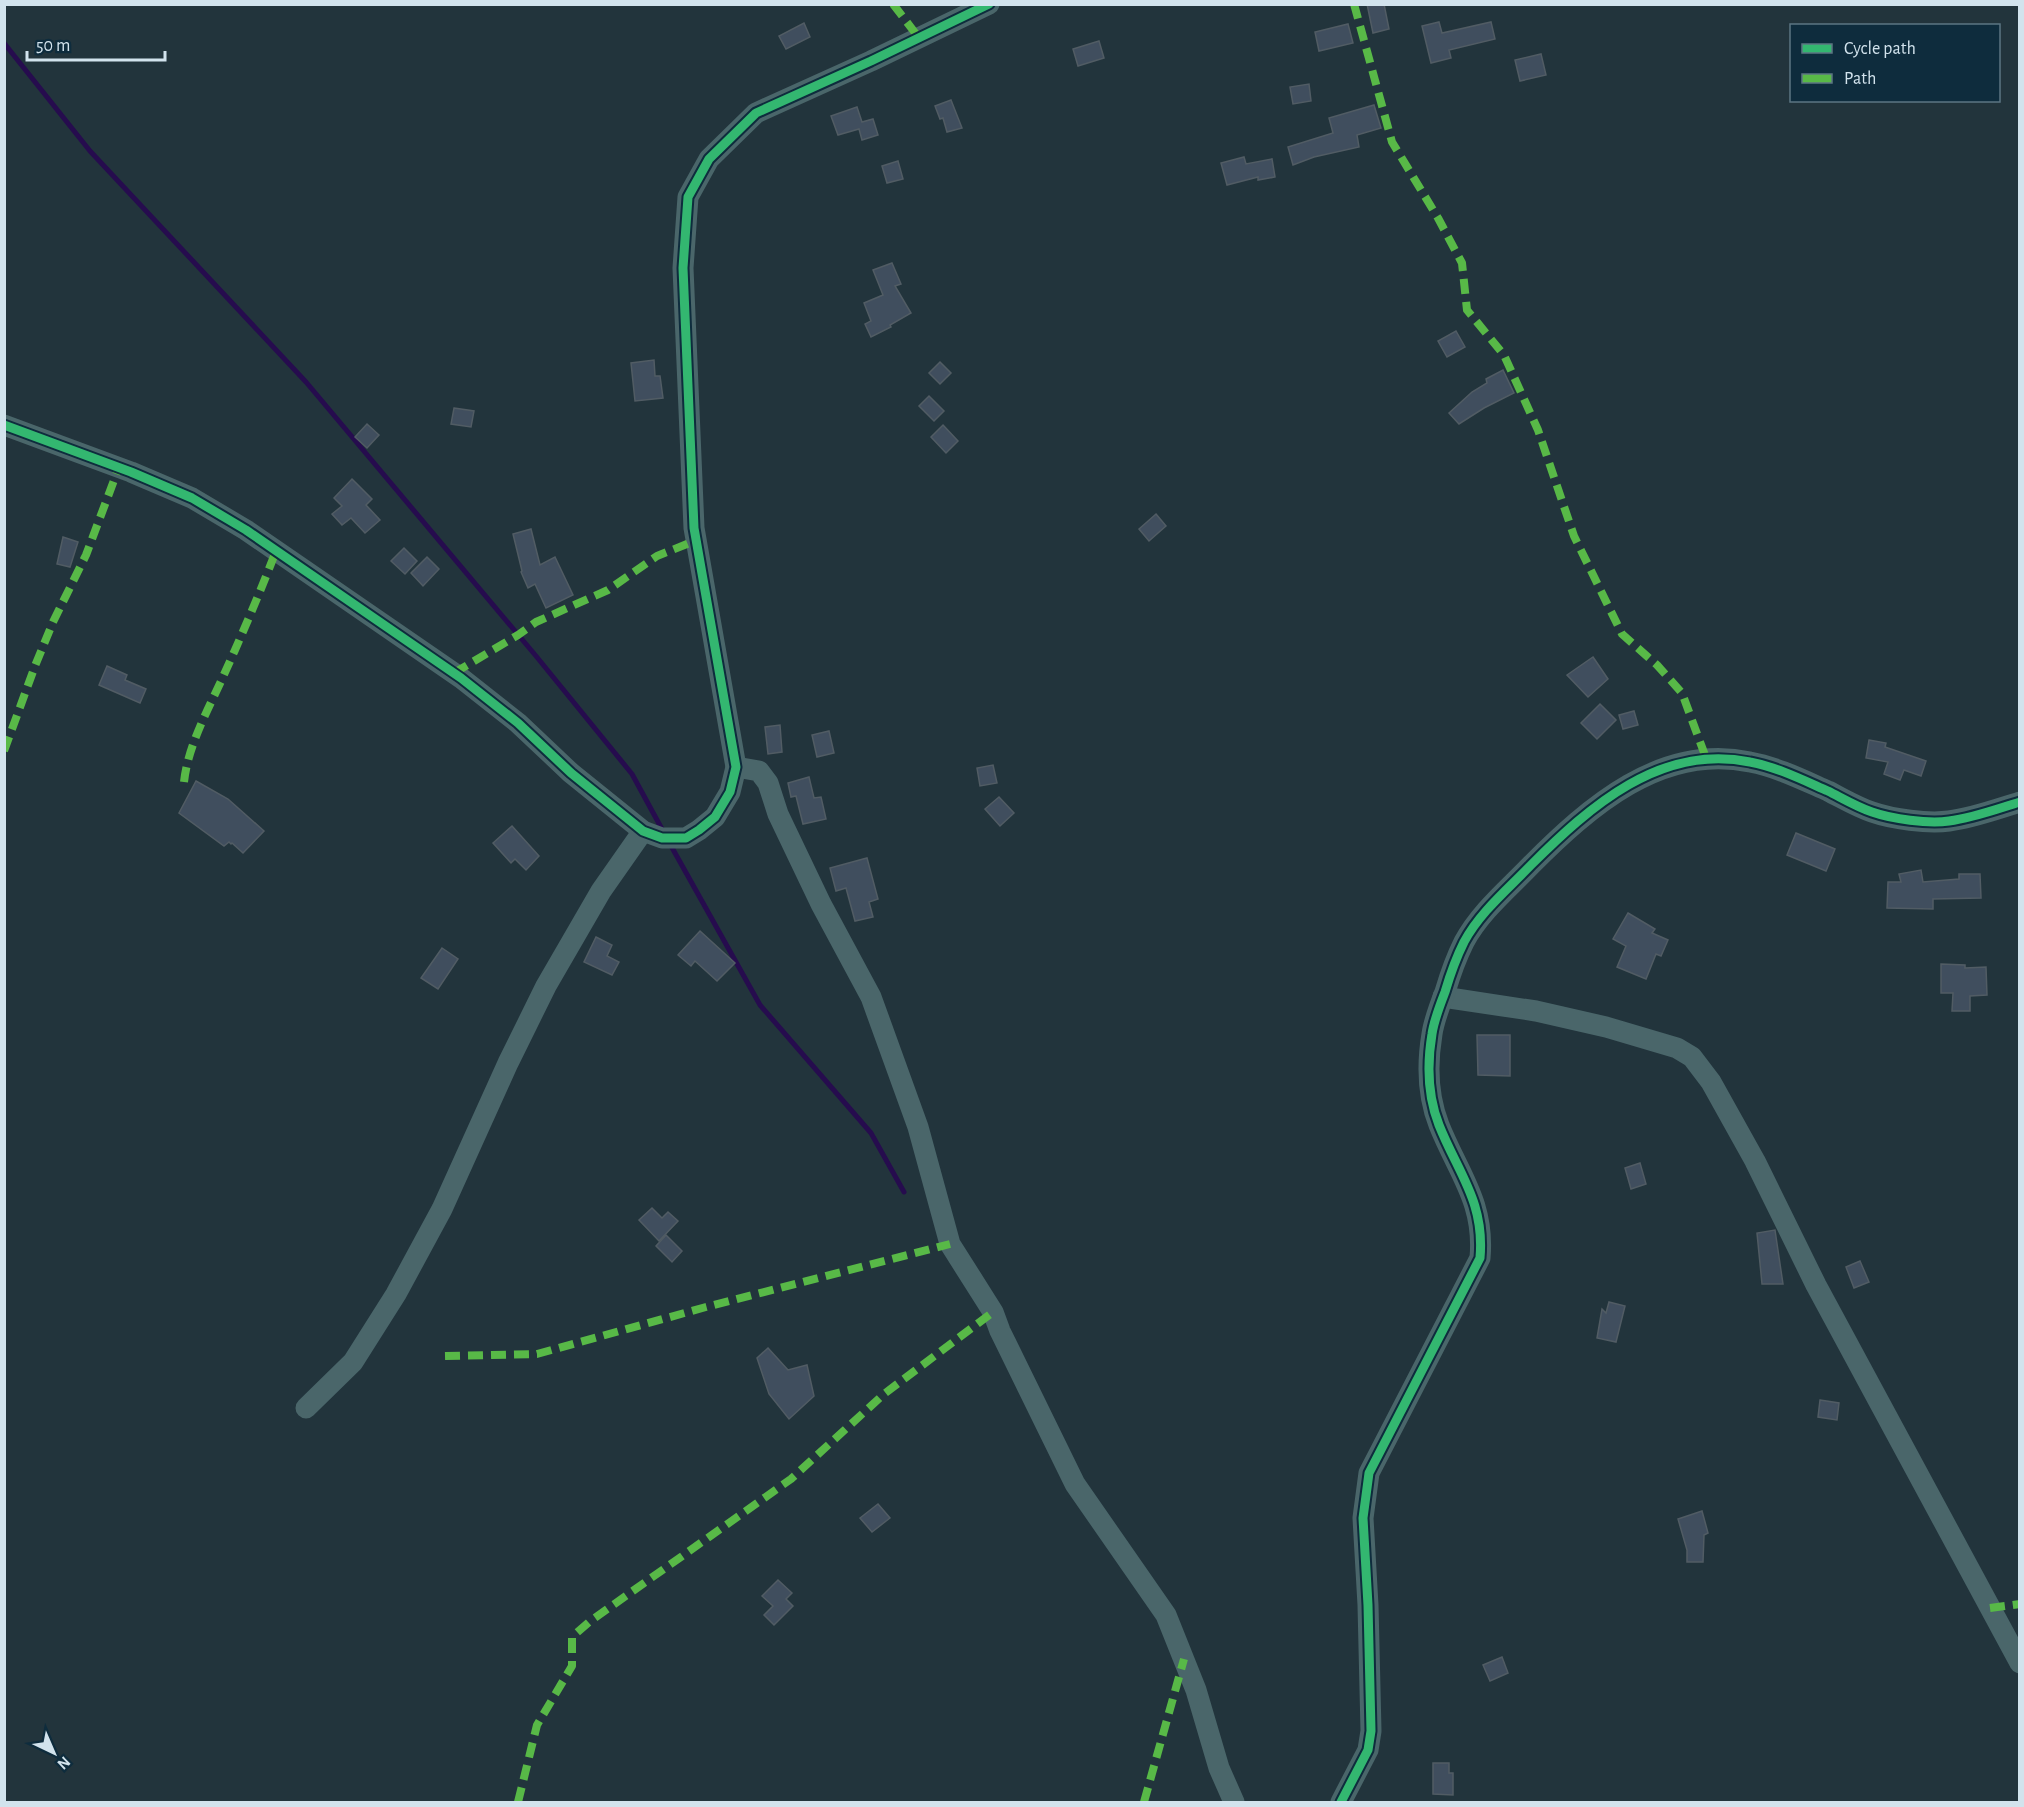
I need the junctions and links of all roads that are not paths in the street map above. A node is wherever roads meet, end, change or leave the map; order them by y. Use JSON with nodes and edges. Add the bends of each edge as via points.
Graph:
{"nodes":[{"id":1,"x":989,"y":4,"type":"edge"},
{"id":2,"x":4,"y":425,"type":"edge"},
{"id":3,"x":736,"y":766,"type":"junction"},
{"id":4,"x":2019,"y":802,"type":"edge"},
{"id":5,"x":643,"y":831,"type":"junction"},
{"id":6,"x":1443,"y":997,"type":"junction"},
{"id":7,"x":306,"y":1408,"type":"dead end"},
{"id":8,"x":2019,"y":1663,"type":"edge"},
{"id":9,"x":1234,"y":1803,"type":"edge"},
{"id":10,"x":1341,"y":1803,"type":"edge"}],
"edges":[{"from":1,"to":3,"type":"street","via":[[756,113],[709,159],[688,197],[683,268],[694,528]]},
{"from":2,"to":5,"type":"street","via":[[192,498],[246,530],[461,678]]},
{"from":3,"to":5,"type":"street","via":[[730,792],[715,817],[699,831],[686,838],[662,838]]},
{"from":3,"to":9,"type":"street","via":[[759,771],[768,783],[778,814],[821,904],[871,997],[918,1127],[950,1244],[993,1312],[1075,1484],[1166,1615]]},
{"from":4,"to":6,"type":"street","via":[[1947,821],[1910,819],[1872,812],[1800,779],[1750,762],[1706,758],[1676,763],[1606,798],[1542,854],[1471,931]]},
{"from":5,"to":7,"type":"street","via":[[601,891],[546,986],[442,1209],[396,1294],[353,1362]]},
{"from":6,"to":8,"type":"street","via":[[1536,1011],[1677,1048],[1692,1057],[1711,1082],[1755,1161],[1816,1285]]},
{"from":6,"to":10,"type":"street","via":[[1432,1033],[1429,1090],[1439,1125],[1469,1185],[1480,1223],[1480,1258],[1369,1473],[1363,1518],[1371,1731],[1368,1750]]}]}
